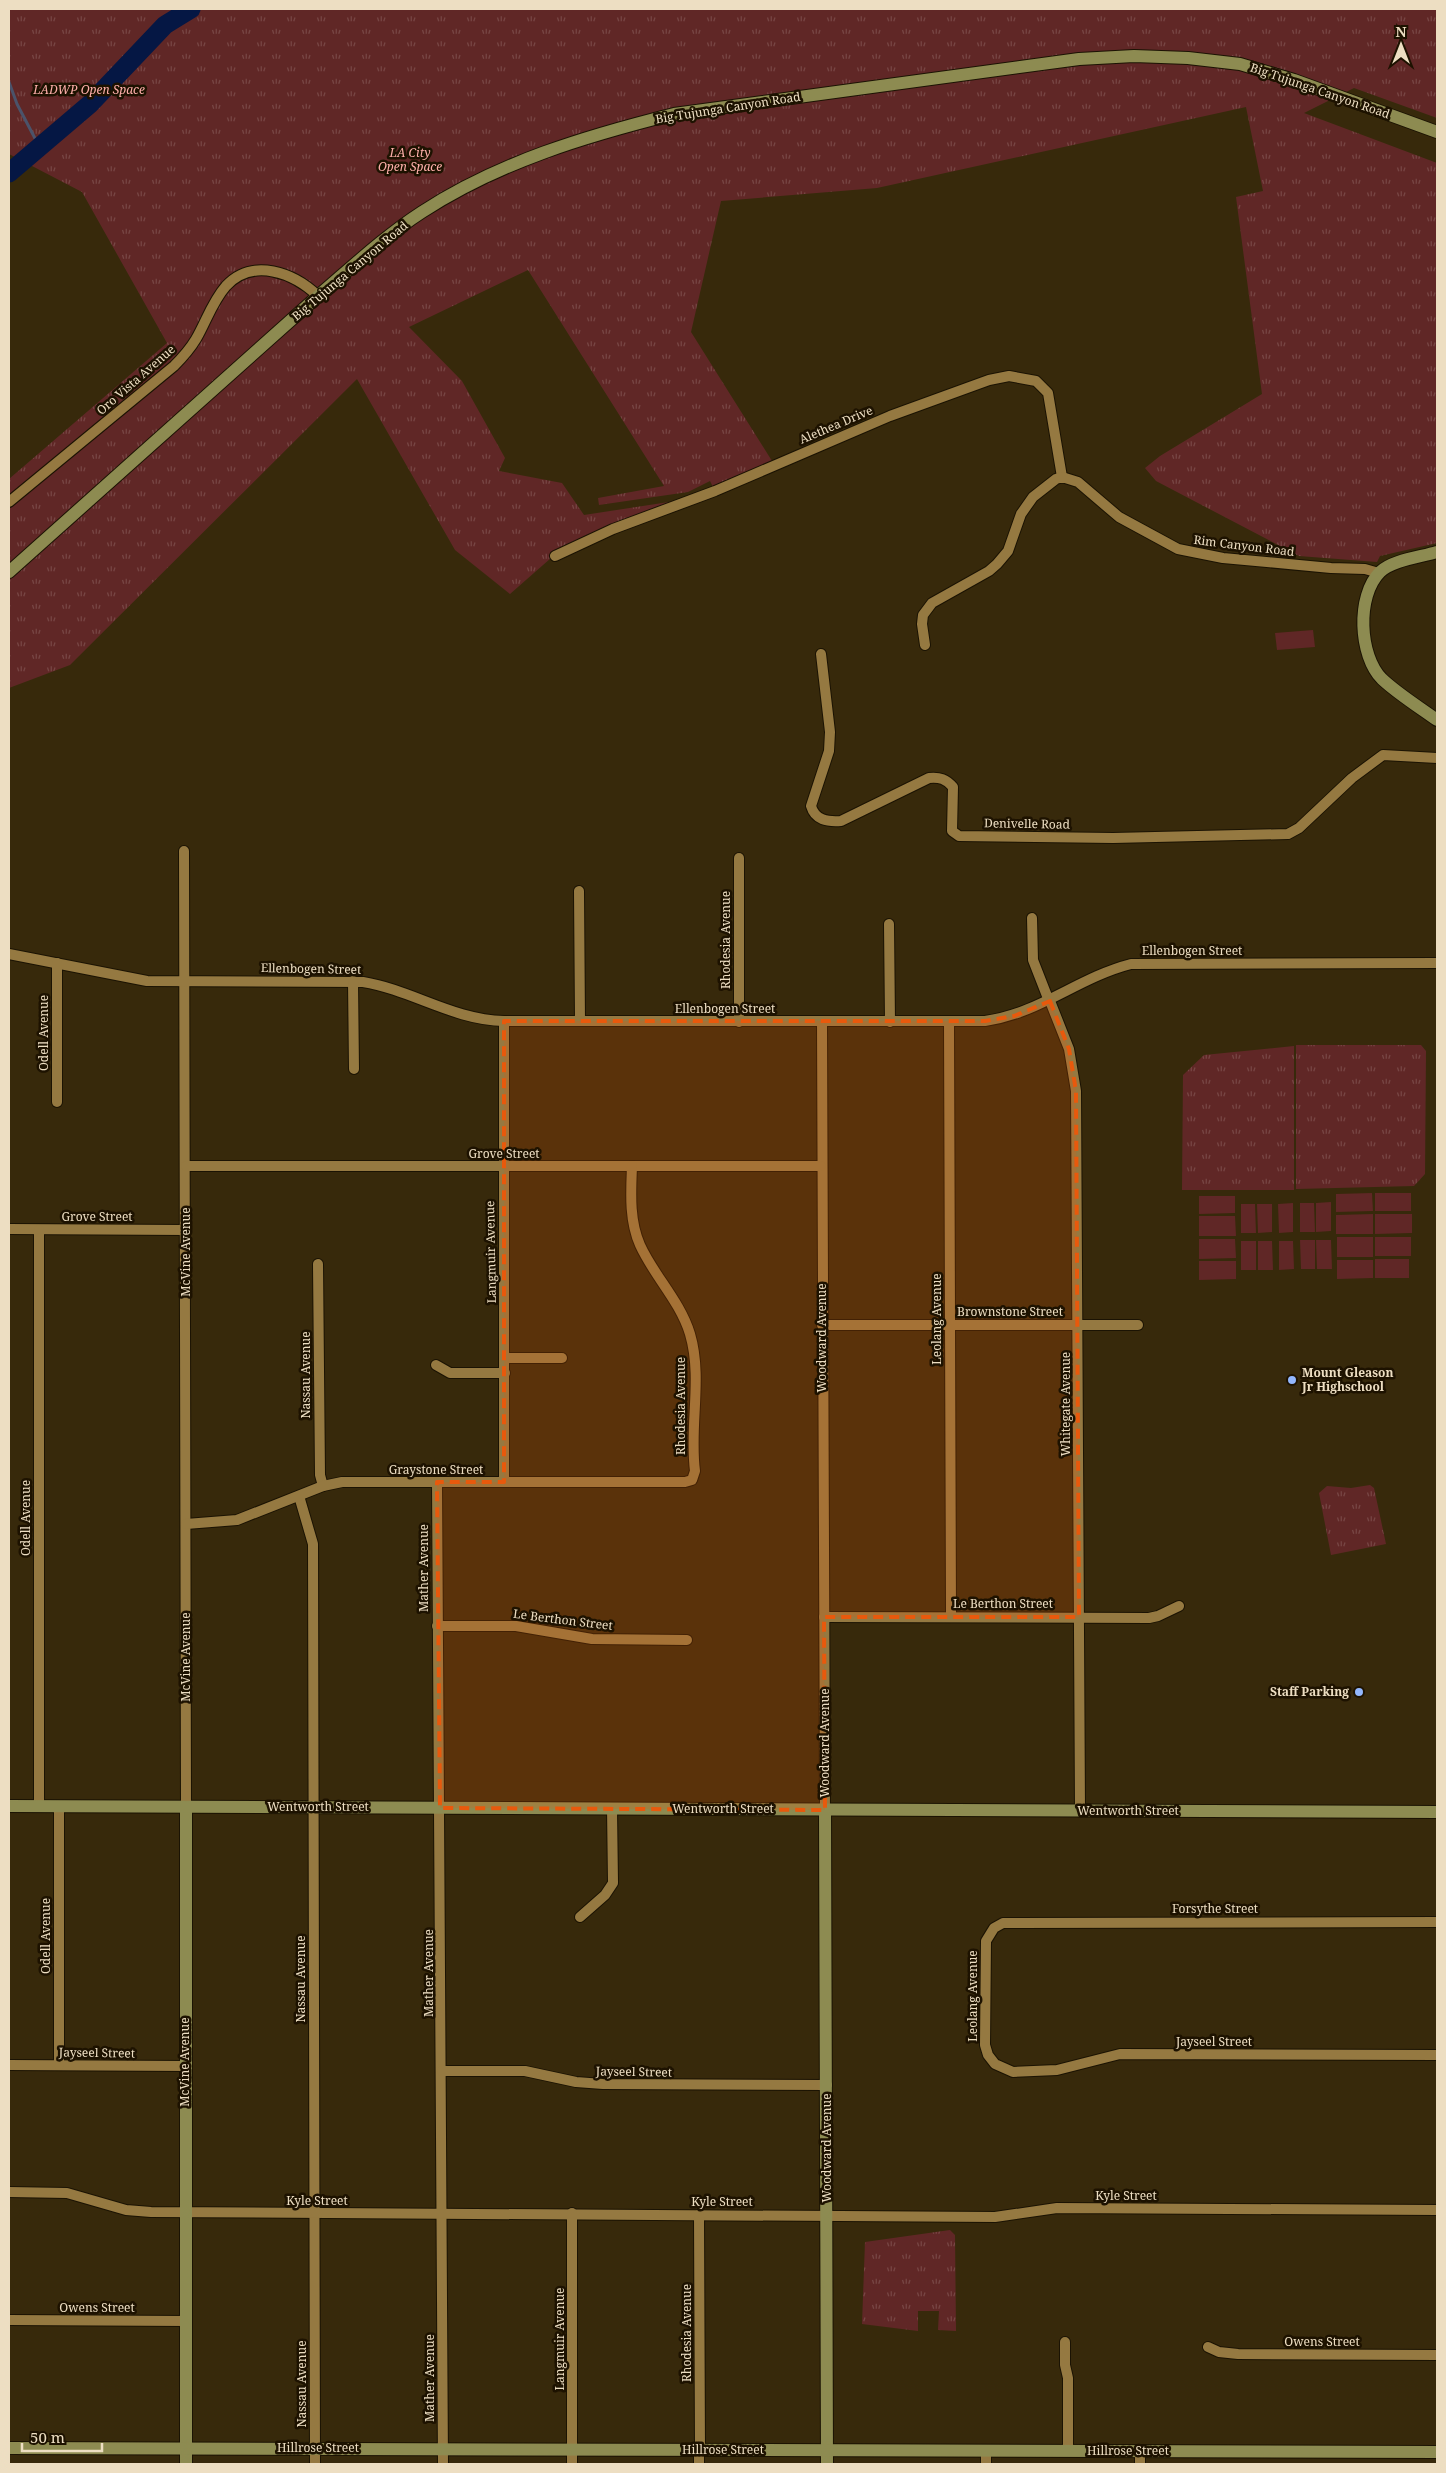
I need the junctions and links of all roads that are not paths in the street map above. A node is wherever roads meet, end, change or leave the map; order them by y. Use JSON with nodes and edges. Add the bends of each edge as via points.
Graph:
{"nodes":[{"id":1,"x":1437,"y":132,"type":"edge"},
{"id":2,"x":318,"y":296,"type":"junction"},
{"id":3,"x":1062,"y":477,"type":"junction"},
{"id":4,"x":9,"y":502,"type":"edge"},
{"id":5,"x":1437,"y":552,"type":"edge"},
{"id":6,"x":555,"y":556,"type":"dead end"},
{"id":7,"x":9,"y":572,"type":"edge"},
{"id":8,"x":1379,"y":573,"type":"junction"},
{"id":9,"x":925,"y":645,"type":"dead end"},
{"id":10,"x":821,"y":654,"type":"dead end"},
{"id":11,"x":1437,"y":720,"type":"edge"},
{"id":12,"x":1437,"y":758,"type":"edge"},
{"id":13,"x":184,"y":851,"type":"dead end"},
{"id":14,"x":739,"y":858,"type":"dead end"},
{"id":15,"x":579,"y":891,"type":"dead end"},
{"id":16,"x":1032,"y":918,"type":"dead end"},
{"id":17,"x":889,"y":924,"type":"dead end"},
{"id":18,"x":9,"y":954,"type":"edge"},
{"id":19,"x":57,"y":963,"type":"junction"},
{"id":20,"x":1437,"y":963,"type":"edge"},
{"id":21,"x":185,"y":981,"type":"junction"},
{"id":22,"x":354,"y":981,"type":"junction"},
{"id":23,"x":1049,"y":1001,"type":"junction"},
{"id":24,"x":504,"y":1021,"type":"junction"},
{"id":25,"x":580,"y":1021,"type":"junction"},
{"id":26,"x":739,"y":1022,"type":"junction"},
{"id":27,"x":822,"y":1022,"type":"junction"},
{"id":28,"x":890,"y":1022,"type":"junction"},
{"id":29,"x":949,"y":1022,"type":"junction"},
{"id":30,"x":354,"y":1069,"type":"dead end"},
{"id":31,"x":57,"y":1102,"type":"dead end"},
{"id":32,"x":186,"y":1166,"type":"junction"},
{"id":33,"x":503,"y":1166,"type":"junction"},
{"id":34,"x":632,"y":1166,"type":"junction"},
{"id":35,"x":821,"y":1166,"type":"junction"},
{"id":36,"x":9,"y":1230,"type":"edge"},
{"id":37,"x":39,"y":1230,"type":"junction"},
{"id":38,"x":186,"y":1230,"type":"junction"},
{"id":39,"x":318,"y":1264,"type":"dead end"},
{"id":40,"x":1138,"y":1324,"type":"dead end"},
{"id":41,"x":822,"y":1325,"type":"junction"},
{"id":42,"x":950,"y":1325,"type":"junction"},
{"id":43,"x":1078,"y":1325,"type":"junction"},
{"id":44,"x":505,"y":1358,"type":"junction"},
{"id":45,"x":562,"y":1358,"type":"dead end"},
{"id":46,"x":436,"y":1365,"type":"dead end"},
{"id":47,"x":505,"y":1373,"type":"junction"},
{"id":48,"x":692,"y":1480,"type":"joint"},
{"id":49,"x":437,"y":1482,"type":"junction"},
{"id":50,"x":504,"y":1482,"type":"junction"},
{"id":51,"x":323,"y":1486,"type":"junction"},
{"id":52,"x":299,"y":1496,"type":"junction"},
{"id":53,"x":186,"y":1524,"type":"junction"},
{"id":54,"x":1179,"y":1606,"type":"dead end"},
{"id":55,"x":951,"y":1616,"type":"junction"},
{"id":56,"x":824,"y":1617,"type":"junction"},
{"id":57,"x":1079,"y":1617,"type":"junction"},
{"id":58,"x":437,"y":1626,"type":"junction"},
{"id":59,"x":687,"y":1640,"type":"dead end"},
{"id":60,"x":9,"y":1806,"type":"edge"},
{"id":61,"x":39,"y":1806,"type":"junction"},
{"id":62,"x":59,"y":1806,"type":"junction"},
{"id":63,"x":186,"y":1807,"type":"junction"},
{"id":64,"x":314,"y":1808,"type":"junction"},
{"id":65,"x":440,"y":1808,"type":"junction"},
{"id":66,"x":612,"y":1808,"type":"junction"},
{"id":67,"x":826,"y":1810,"type":"junction"},
{"id":68,"x":1080,"y":1811,"type":"junction"},
{"id":69,"x":1437,"y":1812,"type":"edge"},
{"id":70,"x":580,"y":1917,"type":"dead end"},
{"id":71,"x":1437,"y":1922,"type":"edge"},
{"id":72,"x":994,"y":1928,"type":"joint"},
{"id":73,"x":1437,"y":2055,"type":"edge"},
{"id":74,"x":994,"y":2064,"type":"joint"},
{"id":75,"x":9,"y":2065,"type":"edge"},
{"id":76,"x":58,"y":2065,"type":"junction"},
{"id":77,"x":185,"y":2066,"type":"junction"},
{"id":78,"x":442,"y":2071,"type":"junction"},
{"id":79,"x":827,"y":2085,"type":"junction"},
{"id":80,"x":9,"y":2192,"type":"edge"},
{"id":81,"x":1437,"y":2210,"type":"edge"},
{"id":82,"x":185,"y":2213,"type":"junction"},
{"id":83,"x":314,"y":2213,"type":"junction"},
{"id":84,"x":442,"y":2214,"type":"junction"},
{"id":85,"x":572,"y":2214,"type":"junction"},
{"id":86,"x":699,"y":2215,"type":"junction"},
{"id":87,"x":827,"y":2215,"type":"junction"},
{"id":88,"x":9,"y":2320,"type":"edge"},
{"id":89,"x":186,"y":2320,"type":"junction"},
{"id":90,"x":1065,"y":2342,"type":"dead end"},
{"id":91,"x":1208,"y":2347,"type":"dead end"},
{"id":92,"x":1437,"y":2355,"type":"edge"},
{"id":93,"x":9,"y":2448,"type":"edge"},
{"id":94,"x":186,"y":2448,"type":"junction"},
{"id":95,"x":315,"y":2448,"type":"junction"},
{"id":96,"x":443,"y":2449,"type":"junction"},
{"id":97,"x":572,"y":2450,"type":"junction"},
{"id":98,"x":700,"y":2450,"type":"junction"},
{"id":99,"x":827,"y":2451,"type":"junction"},
{"id":100,"x":986,"y":2451,"type":"junction"},
{"id":101,"x":1068,"y":2451,"type":"junction"},
{"id":102,"x":1140,"y":2451,"type":"junction"},
{"id":103,"x":1437,"y":2452,"type":"edge"},
{"id":104,"x":186,"y":2464,"type":"edge"},
{"id":105,"x":315,"y":2464,"type":"edge"},
{"id":106,"x":443,"y":2464,"type":"edge"},
{"id":107,"x":572,"y":2464,"type":"edge"},
{"id":108,"x":699,"y":2464,"type":"edge"},
{"id":109,"x":827,"y":2464,"type":"edge"},
{"id":110,"x":986,"y":2464,"type":"edge"},
{"id":111,"x":1140,"y":2464,"type":"edge"}],
"edges":[{"from":1,"to":2,"type":"street","name":"Big Tujunga Canyon Road","via":[[1240,64],[1134,56],[1079,59],[674,114],[548,149],[463,188],[422,212]]},
{"from":2,"to":4,"type":"street","name":"Oro Vista Avenue","via":[[299,280],[275,271],[261,270],[234,280],[215,301],[196,339],[174,366]]},
{"from":2,"to":7,"type":"street","name":"Big Tujunga Canyon Road"},
{"from":3,"to":6,"type":"street","name":"Alethea Drive","via":[[1048,393],[1036,381],[1009,376],[989,380],[890,416],[715,491],[613,529]]},
{"from":3,"to":8,"type":"street","name":"Rim Canyon Road","via":[[1078,482],[1119,516],[1178,549],[1223,558],[1366,569]]},
{"from":3,"to":9,"type":"street","via":[[1056,478],[1033,497],[1021,514],[1008,551],[997,564],[932,602],[923,615]]},
{"from":5,"to":8,"type":"street","via":[[1396,564]]},
{"from":8,"to":11,"type":"street","via":[[1372,583],[1365,608],[1365,642],[1371,663],[1381,678]]},
{"from":10,"to":12,"type":"street","name":"Denivelle Road","via":[[830,732],[828,751],[811,806],[819,818],[830,821],[841,821],[929,778],[938,777],[953,787],[951,824],[952,831],[959,836],[1113,838],[1288,834],[1300,828],[1352,778],[1383,755]]},
{"from":13,"to":21,"type":"street","name":"McVine Avenue"},
{"from":14,"to":26,"type":"street","name":"Rhodesia Avenue"},
{"from":15,"to":25,"type":"street"},
{"from":16,"to":23,"type":"street","name":"Whitegate Avenue","via":[[1033,960]]},
{"from":17,"to":28,"type":"street"},
{"from":18,"to":19,"type":"street","name":"Ellenbogen Street"},
{"from":19,"to":21,"type":"street","name":"Ellenbogen Street","via":[[140,980]]},
{"from":19,"to":31,"type":"street","name":"Odell Avenue"},
{"from":20,"to":23,"type":"street","name":"Ellenbogen Street","via":[[1131,964],[1100,973]]},
{"from":21,"to":22,"type":"street","name":"Ellenbogen Street"},
{"from":21,"to":32,"type":"street","name":"McVine Avenue"},
{"from":22,"to":24,"type":"street","name":"Ellenbogen Street","via":[[386,986],[462,1016]]},
{"from":22,"to":30,"type":"street"},
{"from":23,"to":29,"type":"street","name":"Ellenbogen Street","via":[[1001,1019]]},
{"from":23,"to":43,"type":"street","name":"Whitegate Avenue","via":[[1069,1049],[1076,1091]]},
{"from":24,"to":25,"type":"street","name":"Ellenbogen Street"},
{"from":24,"to":33,"type":"street","name":"Langmuir Avenue"},
{"from":25,"to":26,"type":"street","name":"Ellenbogen Street"},
{"from":26,"to":27,"type":"street","name":"Ellenbogen Street"},
{"from":27,"to":28,"type":"street","name":"Ellenbogen Street"},
{"from":27,"to":35,"type":"street","name":"Woodward Avenue"},
{"from":28,"to":29,"type":"street","name":"Ellenbogen Street"},
{"from":29,"to":42,"type":"street","name":"Leolang Avenue"},
{"from":32,"to":33,"type":"street","name":"Grove Street"},
{"from":32,"to":38,"type":"street","name":"McVine Avenue"},
{"from":33,"to":34,"type":"street","name":"Grove Street"},
{"from":33,"to":44,"type":"street","name":"Langmuir Avenue"},
{"from":34,"to":35,"type":"street","name":"Grove Street"},
{"from":34,"to":48,"type":"street","name":"Rhodesia Avenue","via":[[631,1204],[639,1243],[684,1317],[690,1335],[694,1362],[695,1471]]},
{"from":35,"to":41,"type":"street","name":"Woodward Avenue"},
{"from":36,"to":37,"type":"street","name":"Grove Street"},
{"from":37,"to":38,"type":"street","name":"Grove Street"},
{"from":37,"to":61,"type":"street","name":"Odell Avenue"},
{"from":38,"to":53,"type":"street","name":"McVine Avenue"},
{"from":39,"to":51,"type":"street","name":"Nassau Avenue","via":[[320,1475]]},
{"from":40,"to":43,"type":"street","name":"Brownstone Street"},
{"from":41,"to":42,"type":"street","name":"Brownstone Street"},
{"from":41,"to":56,"type":"street","name":"Woodward Avenue"},
{"from":42,"to":43,"type":"street","name":"Brownstone Street"},
{"from":42,"to":55,"type":"street","name":"Leolang Avenue"},
{"from":43,"to":57,"type":"street","name":"Whitegate Avenue"},
{"from":44,"to":45,"type":"street"},
{"from":44,"to":47,"type":"street","name":"Langmuir Avenue"},
{"from":46,"to":47,"type":"street","via":[[450,1373]]},
{"from":47,"to":50,"type":"street","name":"Langmuir Avenue"},
{"from":48,"to":50,"type":"street","name":"Graystone Street"},
{"from":49,"to":50,"type":"street","name":"Graystone Street"},
{"from":49,"to":51,"type":"street","name":"Graystone Street","via":[[352,1482]]},
{"from":49,"to":58,"type":"street","name":"Mather Avenue"},
{"from":51,"to":52,"type":"street","name":"Graystone Street"},
{"from":52,"to":53,"type":"street","name":"Graystone Street","via":[[237,1520]]},
{"from":52,"to":64,"type":"street","name":"Nassau Avenue","via":[[313,1544]]},
{"from":53,"to":63,"type":"street","name":"McVine Avenue"},
{"from":54,"to":57,"type":"street","name":"Le Berthon Street","via":[[1149,1618]]},
{"from":55,"to":56,"type":"street","name":"Le Berthon Street"},
{"from":55,"to":57,"type":"street","name":"Le Berthon Street"},
{"from":56,"to":67,"type":"street","name":"Woodward Avenue"},
{"from":57,"to":68,"type":"street","name":"Whitegate Avenue"},
{"from":58,"to":59,"type":"street","name":"Le Berthon Street","via":[[516,1626],[592,1639]]},
{"from":58,"to":65,"type":"street","name":"Mather Avenue"},
{"from":60,"to":61,"type":"street","name":"Wentworth Street"},
{"from":61,"to":62,"type":"street","name":"Wentworth Street"},
{"from":62,"to":63,"type":"street","name":"Wentworth Street"},
{"from":62,"to":76,"type":"street","name":"Odell Avenue"},
{"from":63,"to":64,"type":"street","name":"Wentworth Street"},
{"from":63,"to":77,"type":"street","name":"McVine Avenue"},
{"from":64,"to":65,"type":"street","name":"Wentworth Street"},
{"from":64,"to":83,"type":"street","name":"Nassau Avenue"},
{"from":65,"to":66,"type":"street","name":"Wentworth Street"},
{"from":65,"to":78,"type":"street","name":"Mather Avenue"},
{"from":66,"to":67,"type":"street","name":"Wentworth Street"},
{"from":66,"to":70,"type":"street","via":[[613,1883],[605,1895]]},
{"from":67,"to":68,"type":"street","name":"Wentworth Street"},
{"from":67,"to":79,"type":"street","name":"Woodward Avenue"},
{"from":68,"to":69,"type":"street","name":"Wentworth Street"},
{"from":71,"to":72,"type":"street","name":"Forsythe Street","via":[[1008,1922]]},
{"from":72,"to":74,"type":"street","name":"Leolang Avenue","via":[[986,1947],[985,2045]]},
{"from":73,"to":74,"type":"street","name":"Jayseel Street","via":[[1120,2054],[1044,2072],[1013,2072]]},
{"from":75,"to":76,"type":"street","name":"Jayseel Street"},
{"from":76,"to":77,"type":"street","name":"Jayseel Street"},
{"from":77,"to":82,"type":"street","name":"McVine Avenue"},
{"from":78,"to":79,"type":"street","name":"Jayseel Street","via":[[525,2072],[603,2084]]},
{"from":78,"to":84,"type":"street","name":"Mather Avenue"},
{"from":79,"to":87,"type":"street","name":"Woodward Avenue"},
{"from":80,"to":82,"type":"street","name":"Kyle Street","via":[[60,2193],[126,2210]]},
{"from":81,"to":87,"type":"street","name":"Kyle Street","via":[[1057,2208],[995,2217]]},
{"from":82,"to":83,"type":"street","name":"Kyle Street"},
{"from":82,"to":89,"type":"street","name":"McVine Avenue"},
{"from":83,"to":84,"type":"street","name":"Kyle Street"},
{"from":83,"to":95,"type":"street","name":"Nassau Avenue"},
{"from":84,"to":85,"type":"street","name":"Kyle Street"},
{"from":84,"to":96,"type":"street","name":"Mather Avenue"},
{"from":85,"to":86,"type":"street","name":"Kyle Street"},
{"from":85,"to":97,"type":"street","name":"Langmuir Avenue"},
{"from":86,"to":87,"type":"street","name":"Kyle Street"},
{"from":86,"to":98,"type":"street","name":"Rhodesia Avenue"},
{"from":87,"to":99,"type":"street","name":"Woodward Avenue"},
{"from":88,"to":89,"type":"street","name":"Owens Street"},
{"from":89,"to":94,"type":"street","name":"McVine Avenue"},
{"from":90,"to":101,"type":"street"},
{"from":91,"to":92,"type":"street","name":"Owens Street","via":[[1238,2354]]},
{"from":93,"to":94,"type":"street","name":"Hillrose Street"},
{"from":94,"to":95,"type":"street","name":"Hillrose Street"},
{"from":94,"to":104,"type":"street","name":"McVine Avenue"},
{"from":95,"to":96,"type":"street","name":"Hillrose Street"},
{"from":95,"to":105,"type":"street","name":"Nassau Avenue"},
{"from":96,"to":97,"type":"street","name":"Hillrose Street"},
{"from":96,"to":106,"type":"street","name":"Mather Avenue"},
{"from":97,"to":98,"type":"street","name":"Hillrose Street"},
{"from":97,"to":107,"type":"street","name":"Langmuir Avenue"},
{"from":98,"to":99,"type":"street","name":"Hillrose Street"},
{"from":98,"to":108,"type":"street","name":"Rhodesia Avenue"},
{"from":99,"to":100,"type":"street","name":"Hillrose Street"},
{"from":99,"to":109,"type":"street","name":"Woodward Avenue"},
{"from":100,"to":101,"type":"street","name":"Hillrose Street"},
{"from":100,"to":110,"type":"street"},
{"from":101,"to":102,"type":"street","name":"Hillrose Street"},
{"from":102,"to":103,"type":"street","name":"Hillrose Street"},
{"from":102,"to":111,"type":"street"}]}
